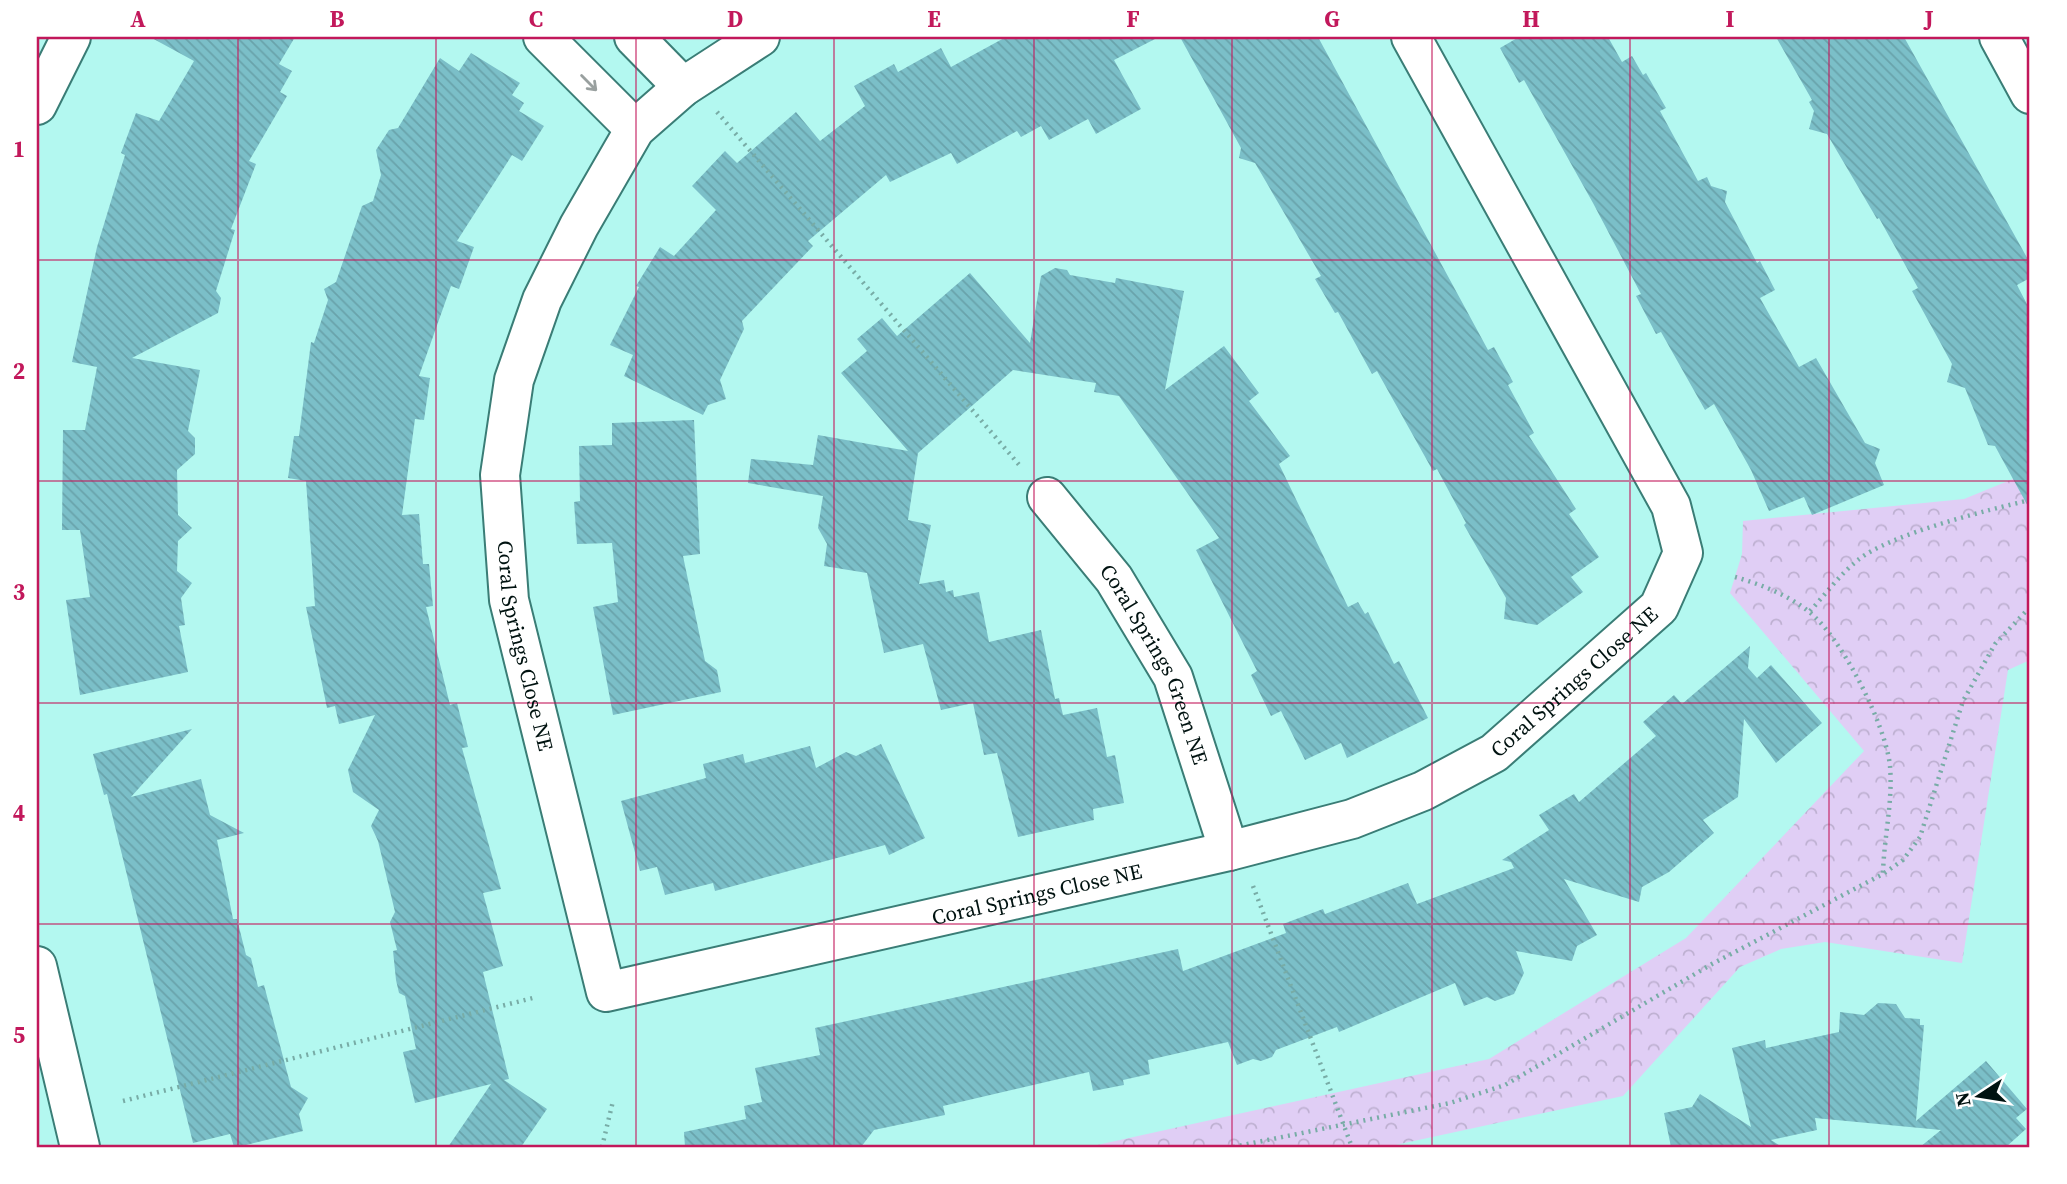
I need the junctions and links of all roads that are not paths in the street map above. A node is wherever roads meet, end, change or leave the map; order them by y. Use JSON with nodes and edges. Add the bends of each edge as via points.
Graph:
{"nodes":[{"id":1,"x":71,"y":37,"type":"edge"},
{"id":2,"x":543,"y":37,"type":"edge"},
{"id":3,"x":634,"y":37,"type":"edge"},
{"id":4,"x":761,"y":37,"type":"edge"},
{"id":5,"x":1411,"y":37,"type":"edge"},
{"id":6,"x":1999,"y":37,"type":"edge"},
{"id":7,"x":683,"y":87,"type":"junction"},
{"id":8,"x":2030,"y":94,"type":"edge"},
{"id":9,"x":37,"y":105,"type":"edge"},
{"id":10,"x":635,"y":129,"type":"junction"},
{"id":11,"x":1047,"y":497,"type":"road end"},
{"id":12,"x":1229,"y":851,"type":"junction"},
{"id":13,"x":37,"y":965,"type":"edge"},
{"id":14,"x":80,"y":1147,"type":"edge"}],
"edges":[{"from":1,"to":9,"type":"street"},
{"from":2,"to":10,"type":"street","one_way":true},
{"from":3,"to":7,"type":"street"},
{"from":4,"to":7,"type":"street","name":"Coral Springs Close NE"},
{"from":5,"to":12,"type":"street","name":"Coral Springs Close NE","via":[[1671,506],[1683,553],[1659,607],[1494,753],[1423,791],[1353,819]]},
{"from":6,"to":8,"type":"street"},
{"from":7,"to":10,"type":"street","name":"Coral Springs Close NE"},
{"from":10,"to":12,"type":"street","name":"Coral Springs Close NE","via":[[542,300],[514,380],[500,475],[509,600],[606,992]]},
{"from":11,"to":12,"type":"street","name":"Coral Springs Green NE","via":[[1114,579],[1173,677]]},
{"from":13,"to":14,"type":"street"}]}
